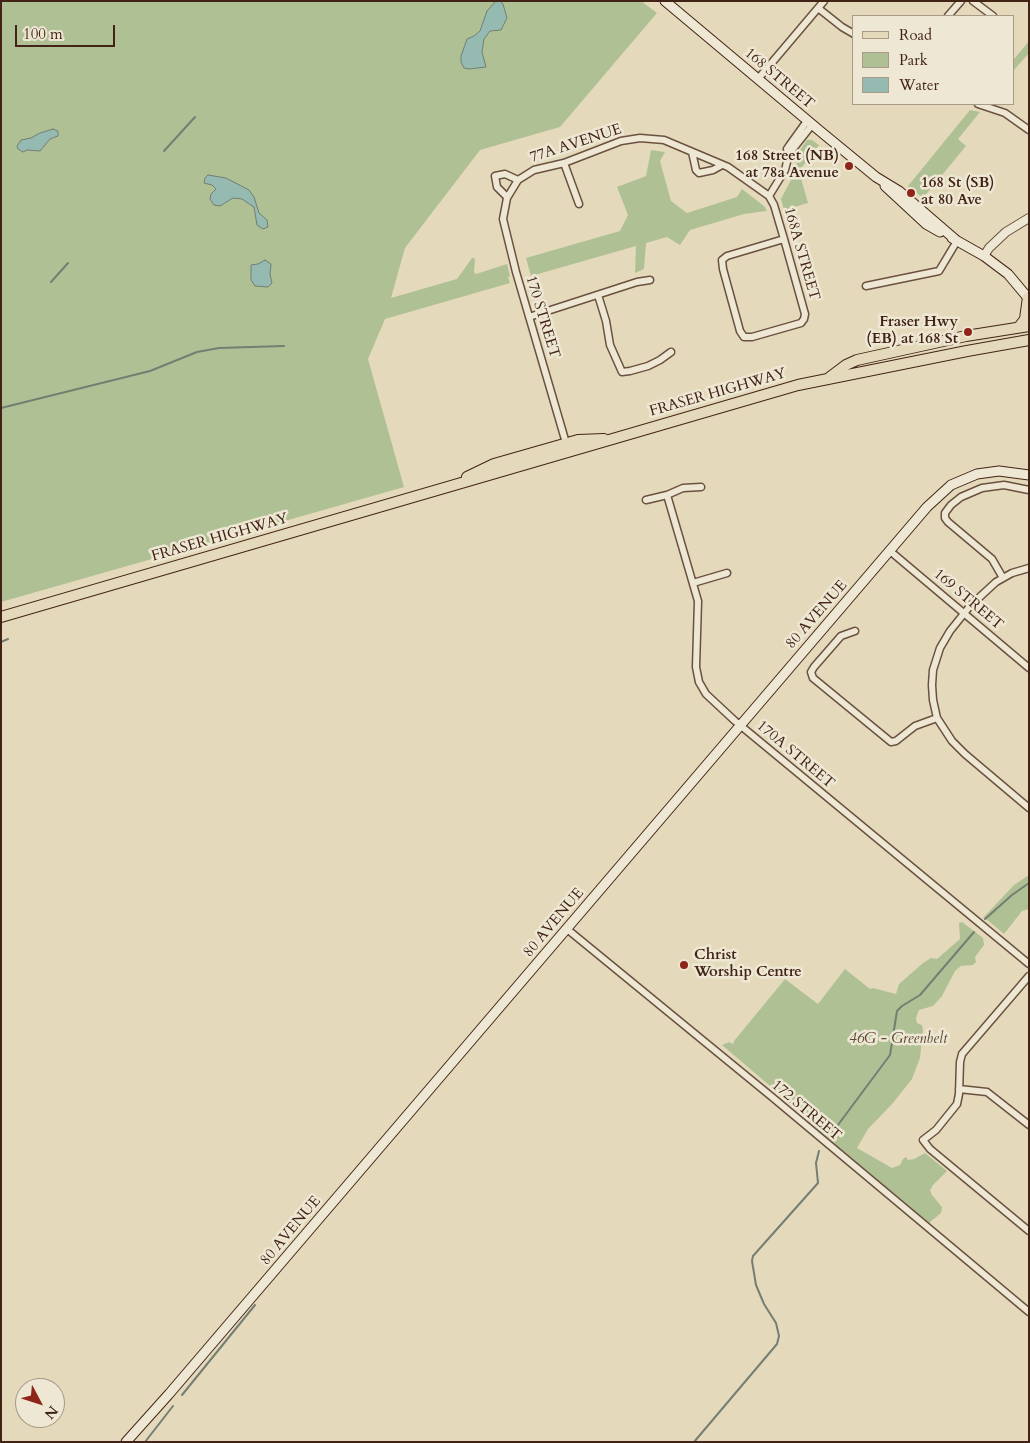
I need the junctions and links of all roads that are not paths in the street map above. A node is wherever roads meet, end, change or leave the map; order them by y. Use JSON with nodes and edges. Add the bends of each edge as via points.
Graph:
{"nodes":[{"id":1,"x":665,"y":1,"type":"edge"},
{"id":2,"x":824,"y":1,"type":"edge"},
{"id":3,"x":961,"y":1,"type":"edge"},
{"id":4,"x":973,"y":1,"type":"edge"},
{"id":5,"x":818,"y":8,"type":"junction"},
{"id":6,"x":949,"y":15,"type":"edge"},
{"id":7,"x":993,"y":15,"type":"edge"},
{"id":8,"x":852,"y":33,"type":"edge"},
{"id":9,"x":758,"y":79,"type":"junction"},
{"id":10,"x":982,"y":105,"type":"edge"},
{"id":11,"x":810,"y":123,"type":"junction"},
{"id":12,"x":1028,"y":127,"type":"edge"},
{"id":13,"x":664,"y":140,"type":"joint"},
{"id":14,"x":692,"y":152,"type":"junction"},
{"id":15,"x":564,"y":163,"type":"junction"},
{"id":16,"x":722,"y":165,"type":"junction"},
{"id":17,"x":518,"y":180,"type":"junction"},
{"id":18,"x":769,"y":196,"type":"junction"},
{"id":19,"x":507,"y":197,"type":"junction"},
{"id":20,"x":579,"y":204,"type":"dead end"},
{"id":21,"x":1029,"y":218,"type":"edge"},
{"id":22,"x":784,"y":239,"type":"junction"},
{"id":23,"x":957,"y":241,"type":"junction"},
{"id":24,"x":984,"y":256,"type":"junction"},
{"id":25,"x":650,"y":280,"type":"dead end"},
{"id":26,"x":866,"y":286,"type":"dead end"},
{"id":27,"x":598,"y":295,"type":"junction"},
{"id":28,"x":1028,"y":298,"type":"edge"},
{"id":29,"x":529,"y":317,"type":"junction"},
{"id":30,"x":1024,"y":326,"type":"edge"},
{"id":31,"x":1029,"y":340,"type":"edge"},
{"id":32,"x":671,"y":352,"type":"dead end"},
{"id":33,"x":827,"y":379,"type":"junction"},
{"id":34,"x":618,"y":439,"type":"junction"},
{"id":35,"x":566,"y":443,"type":"junction"},
{"id":36,"x":534,"y":453,"type":"junction"},
{"id":37,"x":505,"y":472,"type":"junction"},
{"id":38,"x":1029,"y":475,"type":"edge"},
{"id":39,"x":701,"y":487,"type":"dead end"},
{"id":40,"x":446,"y":488,"type":"junction"},
{"id":41,"x":1029,"y":490,"type":"edge"},
{"id":42,"x":667,"y":495,"type":"junction"},
{"id":43,"x":646,"y":500,"type":"dead end"},
{"id":44,"x":890,"y":551,"type":"junction"},
{"id":45,"x":1029,"y":568,"type":"edge"},
{"id":46,"x":727,"y":573,"type":"dead end"},
{"id":47,"x":1003,"y":578,"type":"junction"},
{"id":48,"x":693,"y":583,"type":"junction"},
{"id":49,"x":964,"y":613,"type":"junction"},
{"id":50,"x":1,"y":617,"type":"edge"},
{"id":51,"x":855,"y":631,"type":"dead end"},
{"id":52,"x":1029,"y":668,"type":"edge"},
{"id":53,"x":937,"y":718,"type":"junction"},
{"id":54,"x":740,"y":725,"type":"junction"},
{"id":55,"x":1029,"y":808,"type":"edge"},
{"id":56,"x":567,"y":929,"type":"junction"},
{"id":57,"x":1029,"y":964,"type":"edge"},
{"id":58,"x":1029,"y":976,"type":"edge"},
{"id":59,"x":960,"y":1089,"type":"junction"},
{"id":60,"x":1029,"y":1125,"type":"edge"},
{"id":61,"x":1029,"y":1231,"type":"edge"},
{"id":62,"x":1029,"y":1312,"type":"edge"},
{"id":63,"x":126,"y":1442,"type":"edge"}],
"edges":[{"from":1,"to":9,"type":"main road","name":"168 STREET"},
{"from":2,"to":5,"type":"street"},
{"from":3,"to":6,"type":"street"},
{"from":4,"to":7,"type":"street"},
{"from":5,"to":8,"type":"street"},
{"from":5,"to":9,"type":"street"},
{"from":9,"to":11,"type":"main road","name":"168 STREET"},
{"from":10,"to":12,"type":"street","via":[[1005,113]]},
{"from":11,"to":18,"type":"street","via":[[789,154],[783,174]]},
{"from":11,"to":23,"type":"main road","name":"168 STREET","via":[[876,177],[900,191]]},
{"from":13,"to":14,"type":"street","name":"168A STREET"},
{"from":13,"to":15,"type":"street","name":"77A AVENUE","via":[[640,138],[621,141]]},
{"from":14,"to":16,"type":"street","name":"168A STREET"},
{"from":14,"to":16,"type":"street","via":[[699,173]]},
{"from":15,"to":17,"type":"street","name":"77A AVENUE","via":[[534,170]]},
{"from":15,"to":20,"type":"street"},
{"from":16,"to":18,"type":"street","name":"168A STREET"},
{"from":17,"to":19,"type":"street","name":"77A AVENUE"},
{"from":17,"to":19,"type":"street","via":[[505,174],[495,176],[497,188]]},
{"from":18,"to":22,"type":"street","name":"168A STREET"},
{"from":19,"to":29,"type":"street","name":"170 STREET","via":[[504,226]]},
{"from":21,"to":24,"type":"street","via":[[1006,232]]},
{"from":22,"to":22,"type":"street","name":"168A STREET","via":[[722,260],[744,337],[804,319]]},
{"from":23,"to":24,"type":"main road","name":"168 STREET"},
{"from":23,"to":26,"type":"street","via":[[939,272]]},
{"from":24,"to":28,"type":"main road","name":"168 STREET","via":[[1008,274]]},
{"from":25,"to":27,"type":"street"},
{"from":27,"to":29,"type":"street"},
{"from":27,"to":32,"type":"street","via":[[610,345],[622,372],[648,366]]},
{"from":28,"to":30,"type":"main road"},
{"from":29,"to":35,"type":"street","name":"170 STREET"},
{"from":30,"to":33,"type":"main road","name":"FRASER HIGHWAY","via":[[856,360]]},
{"from":31,"to":33,"type":"main road","name":"FRASER HIGHWAY"},
{"from":33,"to":34,"type":"main road","name":"FRASER HIGHWAY","via":[[734,403]]},
{"from":34,"to":35,"type":"main road","name":"FRASER HIGHWAY"},
{"from":34,"to":37,"type":"main road","name":"FRASER HIGHWAY"},
{"from":35,"to":36,"type":"main road","name":"FRASER HIGHWAY"},
{"from":36,"to":37,"type":"main road","via":[[507,466]]},
{"from":36,"to":40,"type":"main road","name":"FRASER HIGHWAY","via":[[494,464]]},
{"from":37,"to":40,"type":"main road","name":"FRASER HIGHWAY"},
{"from":38,"to":44,"type":"main road","name":"80 AVENUE","via":[[992,471],[955,482],[927,507]]},
{"from":39,"to":42,"type":"street","via":[[683,488]]},
{"from":40,"to":50,"type":"main road","name":"FRASER HIGHWAY"},
{"from":41,"to":47,"type":"street","via":[[1004,485],[982,488],[961,497],[945,513],[948,522],[992,559]]},
{"from":42,"to":43,"type":"street"},
{"from":42,"to":48,"type":"street","name":"170A STREET"},
{"from":44,"to":49,"type":"street","name":"169 STREET"},
{"from":44,"to":54,"type":"main road","name":"80 AVENUE"},
{"from":45,"to":47,"type":"street"},
{"from":46,"to":48,"type":"street"},
{"from":47,"to":49,"type":"street"},
{"from":48,"to":54,"type":"street","name":"170A STREET","via":[[698,604],[696,667],[699,682],[709,698]]},
{"from":49,"to":52,"type":"street","name":"169 STREET"},
{"from":49,"to":53,"type":"street","via":[[946,637],[936,659],[932,681]]},
{"from":51,"to":53,"type":"street","via":[[841,636],[814,667],[811,674],[818,682],[891,742],[916,726]]},
{"from":53,"to":55,"type":"street","via":[[958,748]]},
{"from":54,"to":56,"type":"main road","name":"80 AVENUE"},
{"from":54,"to":57,"type":"street","name":"170A STREET"},
{"from":56,"to":62,"type":"street","name":"172 STREET"},
{"from":56,"to":63,"type":"main road","name":"80 AVENUE"},
{"from":58,"to":59,"type":"street","via":[[964,1052],[960,1062]]},
{"from":59,"to":60,"type":"street","via":[[988,1092]]},
{"from":59,"to":61,"type":"street","via":[[953,1110],[923,1140]]}]}
